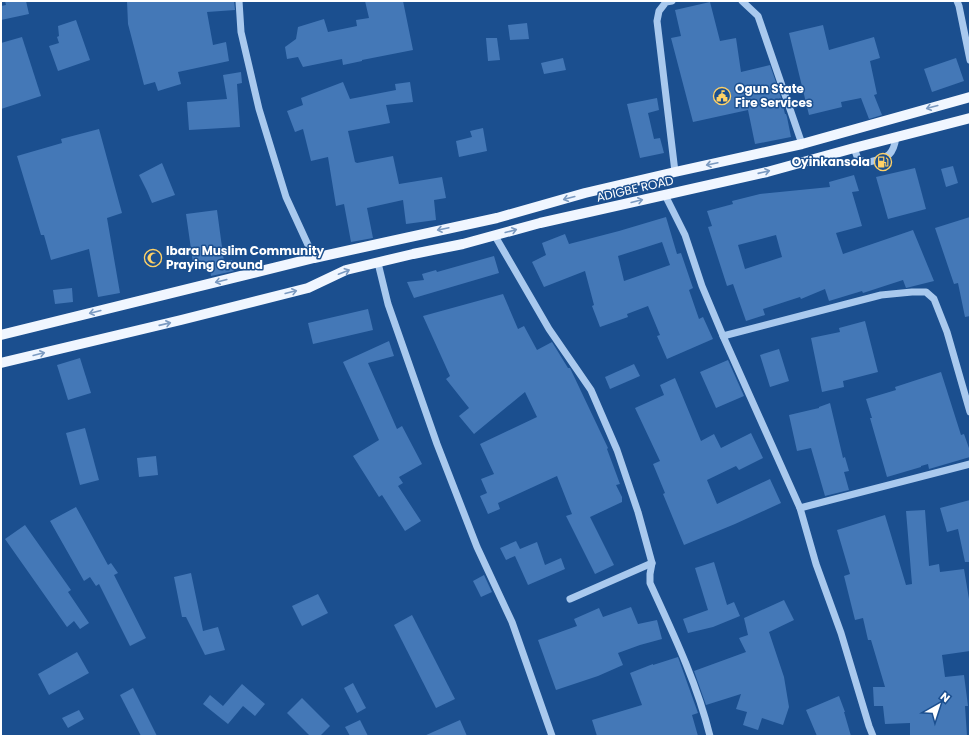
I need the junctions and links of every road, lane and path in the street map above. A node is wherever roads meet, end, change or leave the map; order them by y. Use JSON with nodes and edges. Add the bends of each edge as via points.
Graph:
{"nodes":[{"id":1,"x":239,"y":1,"type":"edge"},
{"id":2,"x":672,"y":1,"type":"edge"},
{"id":3,"x":742,"y":1,"type":"edge"},
{"id":4,"x":957,"y":1,"type":"edge"},
{"id":5,"x":970,"y":60,"type":"edge"},
{"id":6,"x":970,"y":97,"type":"edge"},
{"id":7,"x":970,"y":118,"type":"edge"},
{"id":8,"x":896,"y":137,"type":"junction"},
{"id":9,"x":802,"y":144,"type":"junction"},
{"id":10,"x":854,"y":148,"type":"junction"},
{"id":11,"x":675,"y":172,"type":"junction"},
{"id":12,"x":665,"y":195,"type":"junction"},
{"id":13,"x":495,"y":236,"type":"junction"},
{"id":14,"x":314,"y":258,"type":"junction"},
{"id":15,"x":378,"y":263,"type":"junction"},
{"id":16,"x":1,"y":335,"type":"edge"},
{"id":17,"x":723,"y":336,"type":"junction"},
{"id":18,"x":1,"y":363,"type":"edge"},
{"id":19,"x":970,"y":412,"type":"edge"},
{"id":20,"x":970,"y":464,"type":"edge"},
{"id":21,"x":800,"y":508,"type":"junction"},
{"id":22,"x":652,"y":563,"type":"junction"},
{"id":23,"x":570,"y":599,"type":"dead end"},
{"id":24,"x":552,"y":736,"type":"edge"},
{"id":25,"x":710,"y":736,"type":"edge"},
{"id":26,"x":873,"y":736,"type":"edge"}],
"edges":[{"from":1,"to":14,"type":"street","via":[[241,32],[259,109],[286,197]]},
{"from":2,"to":11,"type":"street","via":[[666,2],[659,11],[657,21]]},
{"from":3,"to":9,"type":"street","via":[[758,16]]},
{"from":4,"to":5,"type":"street"},
{"from":6,"to":9,"type":"main road","name":"ADIGBE ROAD","one_way":true},
{"from":7,"to":8,"type":"main road","name":"ADIGBE ROAD"},
{"from":8,"to":10,"type":"main road","name":"ADIGBE ROAD"},
{"from":8,"to":10,"type":"street","via":[[890,155],[866,163],[858,159]]},
{"from":9,"to":11,"type":"main road","name":"ADIGBE ROAD","one_way":true},
{"from":12,"to":10,"type":"main road","name":"ADIGBE ROAD","one_way":true,"via":[[767,172]]},
{"from":11,"to":14,"type":"main road","name":"ADIGBE ROAD","one_way":true,"via":[[585,193],[497,218]]},
{"from":13,"to":12,"type":"main road","name":"ADIGBE ROAD","one_way":true,"via":[[540,223]]},
{"from":12,"to":17,"type":"street","via":[[685,235],[702,286]]},
{"from":13,"to":15,"type":"main road","name":"ADIGBE ROAD"},
{"from":13,"to":22,"type":"street","via":[[549,329],[591,390],[617,450]]},
{"from":14,"to":16,"type":"main road","name":"ADIGBE ROAD","one_way":true},
{"from":18,"to":15,"type":"main road","name":"ADIGBE ROAD","one_way":true,"via":[[308,288],[346,270]]},
{"from":15,"to":24,"type":"street","via":[[388,304],[437,444],[477,547],[512,622]]},
{"from":17,"to":19,"type":"street","via":[[881,295],[926,292],[934,299],[947,332]]},
{"from":17,"to":21,"type":"street"},
{"from":20,"to":21,"type":"street"},
{"from":21,"to":26,"type":"street"},
{"from":22,"to":23,"type":"street"},
{"from":22,"to":25,"type":"street","via":[[650,583],[682,654],[704,712]]}]}
